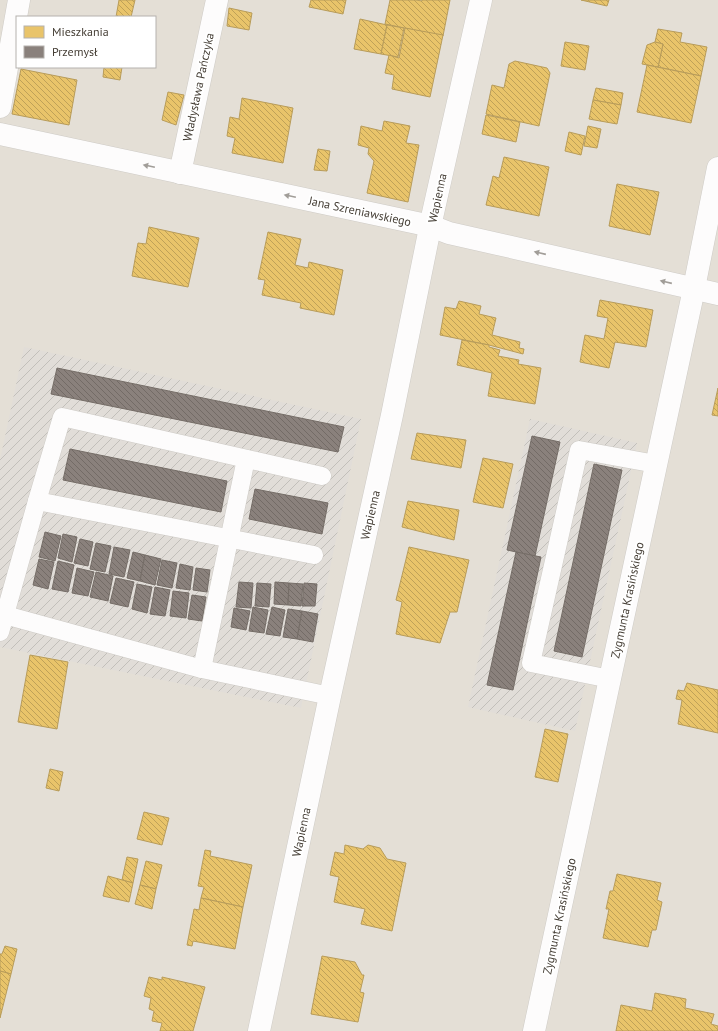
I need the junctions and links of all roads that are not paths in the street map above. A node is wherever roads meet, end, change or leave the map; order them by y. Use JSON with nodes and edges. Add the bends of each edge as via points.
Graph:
{"nodes":[{"id":1,"x":20,"y":0,"type":"edge"},
{"id":2,"x":217,"y":0,"type":"edge"},
{"id":3,"x":481,"y":0,"type":"edge"},
{"id":4,"x":17,"y":16,"type":"edge"},
{"id":5,"x":16,"y":21,"type":"edge"},
{"id":6,"x":0,"y":107,"type":"edge"},
{"id":7,"x":0,"y":134,"type":"edge"},
{"id":8,"x":718,"y":168,"type":"edge"},
{"id":9,"x":180,"y":173,"type":"junction"},
{"id":10,"x":431,"y":226,"type":"junction"},
{"id":11,"x":694,"y":288,"type":"junction"},
{"id":12,"x":718,"y":294,"type":"edge"},
{"id":13,"x":246,"y":459,"type":"junction"},
{"id":14,"x":656,"y":464,"type":"junction"},
{"id":15,"x":322,"y":476,"type":"dead end"},
{"id":16,"x":37,"y":501,"type":"junction"},
{"id":17,"x":229,"y":538,"type":"junction"},
{"id":18,"x":314,"y":555,"type":"dead end"},
{"id":19,"x":5,"y":615,"type":"junction"},
{"id":20,"x":0,"y":632,"type":"edge"},
{"id":21,"x":202,"y":669,"type":"junction"},
{"id":22,"x":610,"y":679,"type":"junction"},
{"id":23,"x":330,"y":696,"type":"junction"},
{"id":24,"x":259,"y":1031,"type":"edge"},
{"id":25,"x":534,"y":1031,"type":"edge"}],
"edges":[{"from":1,"to":4,"type":"street"},
{"from":2,"to":9,"type":"street","name":"Władysława Pańczyka"},
{"from":3,"to":10,"type":"street","name":"Wapienna"},
{"from":5,"to":6,"type":"street"},
{"from":9,"to":7,"type":"street","name":"Jana Szreniawskiego","one_way":true},
{"from":8,"to":11,"type":"street","name":"Zygmunta Krasińskiego"},
{"from":10,"to":9,"type":"street","name":"Jana Szreniawskiego","one_way":true},
{"from":11,"to":10,"type":"street","name":"Jana Szreniawskiego","one_way":true},
{"from":10,"to":23,"type":"street","name":"Wapienna"},
{"from":11,"to":12,"type":"street","name":"Jana Szreniawskiego"},
{"from":11,"to":14,"type":"street","name":"Zygmunta Krasińskiego"},
{"from":13,"to":15,"type":"lane"},
{"from":13,"to":16,"type":"lane","via":[[62,417]]},
{"from":13,"to":17,"type":"lane"},
{"from":14,"to":22,"type":"street","name":"Zygmunta Krasińskiego"},
{"from":14,"to":22,"type":"lane","via":[[579,450],[531,663]]},
{"from":16,"to":17,"type":"lane"},
{"from":16,"to":19,"type":"lane"},
{"from":17,"to":18,"type":"lane"},
{"from":17,"to":21,"type":"lane"},
{"from":19,"to":20,"type":"lane"},
{"from":19,"to":21,"type":"lane"},
{"from":21,"to":23,"type":"lane"},
{"from":22,"to":25,"type":"street","name":"Zygmunta Krasińskiego"},
{"from":23,"to":24,"type":"street","name":"Wapienna"}]}
